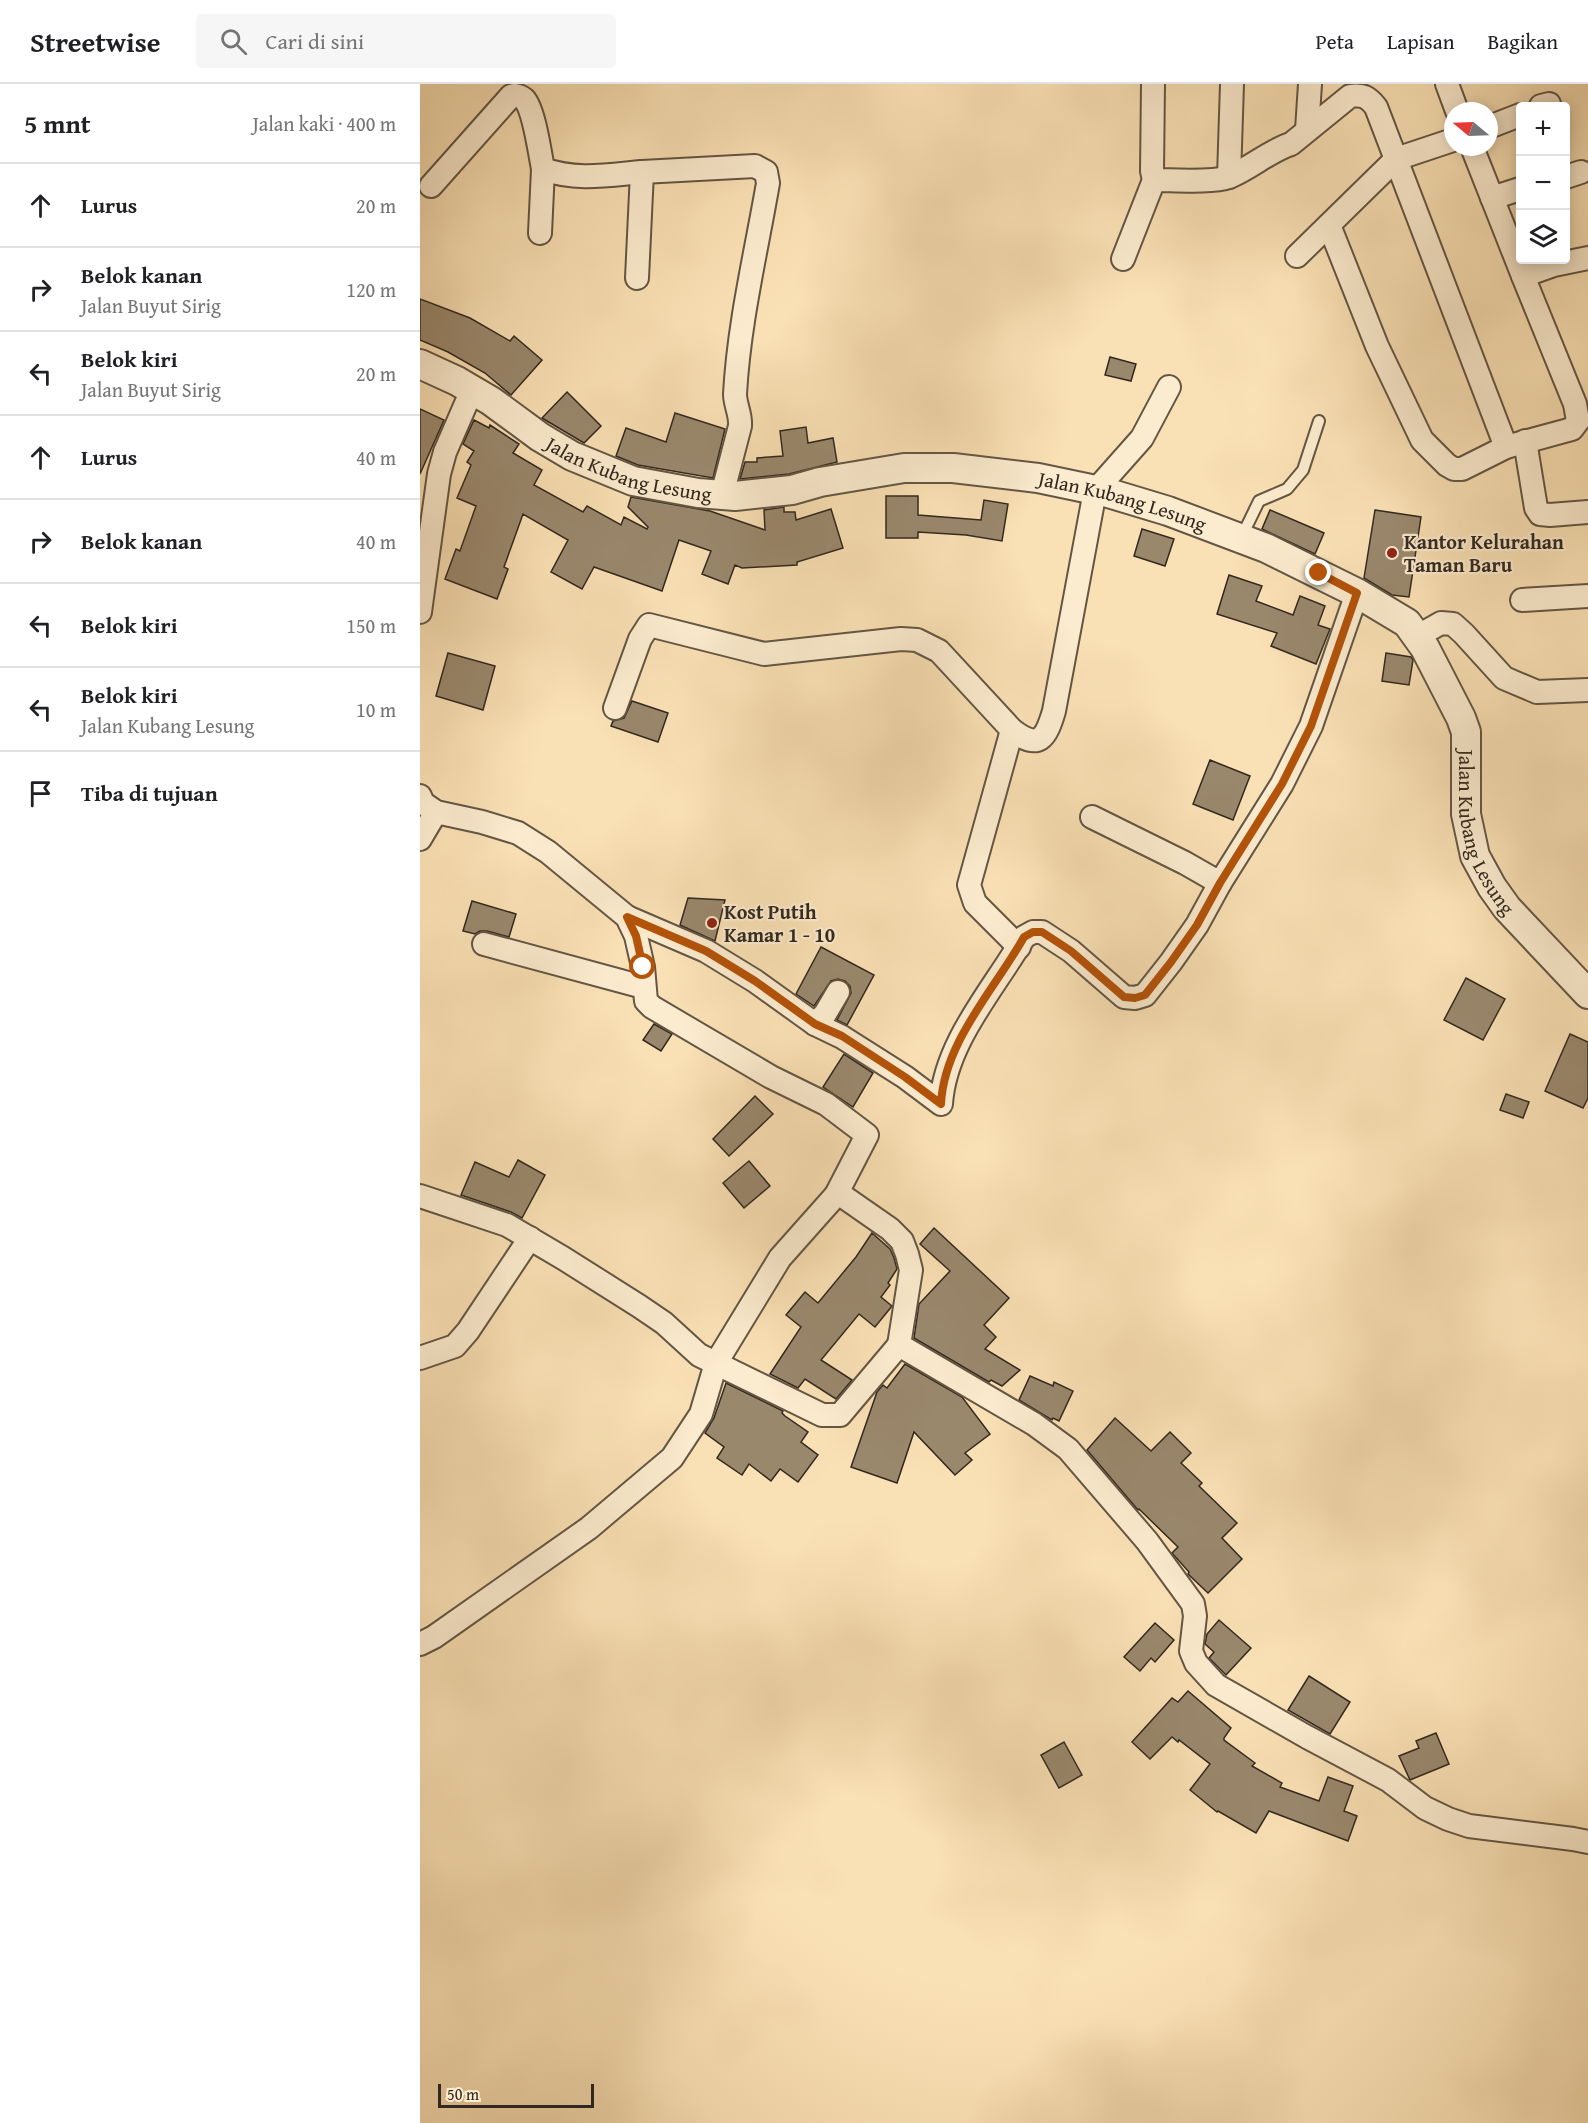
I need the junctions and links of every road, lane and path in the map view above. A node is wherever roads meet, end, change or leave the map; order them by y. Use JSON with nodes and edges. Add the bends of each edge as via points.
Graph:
{"nodes":[{"id":1,"x":1153,"y":84,"type":"edge"},
{"id":2,"x":1232,"y":84,"type":"edge"},
{"id":3,"x":1310,"y":84,"type":"edge"},
{"id":4,"x":1447,"y":84,"type":"edge"},
{"id":5,"x":1359,"y":89,"type":"edge"},
{"id":6,"x":1454,"y":102,"type":"edge"},
{"id":7,"x":1516,"y":117,"type":"edge"},
{"id":8,"x":1498,"y":124,"type":"edge"},
{"id":9,"x":1307,"y":130,"type":"junction"},
{"id":10,"x":1444,"y":143,"type":"edge"},
{"id":11,"x":1476,"y":156,"type":"edge"},
{"id":12,"x":1396,"y":159,"type":"junction"},
{"id":13,"x":543,"y":169,"type":"junction"},
{"id":14,"x":642,"y":172,"type":"junction"},
{"id":15,"x":1229,"y":177,"type":"junction"},
{"id":16,"x":1154,"y":180,"type":"junction"},
{"id":17,"x":431,"y":186,"type":"dead end"},
{"id":18,"x":1516,"y":191,"type":"edge"},
{"id":19,"x":1492,"y":198,"type":"junction"},
{"id":20,"x":1329,"y":225,"type":"junction"},
{"id":21,"x":540,"y":233,"type":"dead end"},
{"id":22,"x":1297,"y":256,"type":"dead end"},
{"id":23,"x":1588,"y":258,"type":"edge"},
{"id":24,"x":1123,"y":259,"type":"dead end"},
{"id":25,"x":1523,"y":276,"type":"junction"},
{"id":26,"x":637,"y":278,"type":"dead end"},
{"id":27,"x":420,"y":364,"type":"edge"},
{"id":28,"x":1169,"y":387,"type":"dead end"},
{"id":29,"x":472,"y":390,"type":"junction"},
{"id":30,"x":1319,"y":421,"type":"dead end"},
{"id":31,"x":1515,"y":444,"type":"junction"},
{"id":32,"x":1095,"y":491,"type":"junction"},
{"id":33,"x":722,"y":495,"type":"junction"},
{"id":34,"x":1588,"y":512,"type":"edge"},
{"id":35,"x":1241,"y":538,"type":"junction"},
{"id":36,"x":1357,"y":593,"type":"junction"},
{"id":37,"x":1588,"y":596,"type":"edge"},
{"id":38,"x":1522,"y":600,"type":"dead end"},
{"id":39,"x":420,"y":612,"type":"edge"},
{"id":40,"x":1418,"y":636,"type":"junction"},
{"id":41,"x":1588,"y":690,"type":"edge"},
{"id":42,"x":615,"y":708,"type":"dead end"},
{"id":43,"x":1012,"y":730,"type":"junction"},
{"id":44,"x":420,"y":796,"type":"edge"},
{"id":45,"x":436,"y":812,"type":"junction"},
{"id":46,"x":1092,"y":817,"type":"dead end"},
{"id":47,"x":420,"y":839,"type":"edge"},
{"id":48,"x":1220,"y":883,"type":"junction"},
{"id":49,"x":627,"y":917,"type":"junction"},
{"id":50,"x":484,"y":944,"type":"dead end"},
{"id":51,"x":1019,"y":947,"type":"junction"},
{"id":52,"x":643,"y":987,"type":"junction"},
{"id":53,"x":838,"y":992,"type":"dead end"},
{"id":54,"x":1588,"y":994,"type":"edge"},
{"id":55,"x":815,"y":1024,"type":"junction"},
{"id":56,"x":836,"y":1195,"type":"junction"},
{"id":57,"x":420,"y":1196,"type":"edge"},
{"id":58,"x":530,"y":1238,"type":"junction"},
{"id":59,"x":899,"y":1345,"type":"junction"},
{"id":60,"x":420,"y":1358,"type":"edge"},
{"id":61,"x":716,"y":1363,"type":"junction"},
{"id":62,"x":420,"y":1644,"type":"edge"},
{"id":63,"x":1588,"y":1842,"type":"edge"}],
"edges":[{"from":1,"to":16,"type":"street"},
{"from":2,"to":15,"type":"street"},
{"from":3,"to":9,"type":"street"},
{"from":4,"to":6,"type":"street"},
{"from":5,"to":9,"type":"street"},
{"from":5,"to":12,"type":"street","via":[[1376,107]]},
{"from":7,"to":8,"type":"street"},
{"from":9,"to":15,"type":"street","via":[[1291,144]]},
{"from":10,"to":12,"type":"street"},
{"from":11,"to":19,"type":"street"},
{"from":12,"to":20,"type":"street"},
{"from":12,"to":31,"type":"street"},
{"from":13,"to":14,"type":"street","via":[[571,177]]},
{"from":13,"to":17,"type":"street","via":[[526,102],[515,95]]},
{"from":13,"to":21,"type":"street"},
{"from":14,"to":26,"type":"street"},
{"from":14,"to":33,"type":"street","via":[[755,166],[768,176],[748,282],[738,364],[735,395],[740,426]]},
{"from":15,"to":16,"type":"street"},
{"from":16,"to":24,"type":"street"},
{"from":18,"to":19,"type":"street"},
{"from":19,"to":25,"type":"street"},
{"from":20,"to":22,"type":"street"},
{"from":20,"to":31,"type":"street","via":[[1377,346],[1422,440],[1454,469],[1462,469]]},
{"from":23,"to":25,"type":"street"},
{"from":25,"to":31,"type":"street","via":[[1575,404],[1578,421],[1572,429]]},
{"from":27,"to":29,"type":"street","name":"Jalan Kubang Lesung"},
{"from":28,"to":32,"type":"street","via":[[1142,438]]},
{"from":29,"to":33,"type":"street","name":"Jalan Kubang Lesung","via":[[572,456],[633,481]]},
{"from":29,"to":39,"type":"street","via":[[439,474]]},
{"from":30,"to":35,"type":"lane","via":[[1303,470],[1287,489],[1259,501]]},
{"from":31,"to":34,"type":"street","via":[[1540,514]]},
{"from":32,"to":33,"type":"street","name":"Jalan Kubang Lesung","via":[[994,472],[904,468],[774,492]]},
{"from":32,"to":35,"type":"street","name":"Jalan Kubang Lesung","via":[[1168,511]]},
{"from":32,"to":43,"type":"street","via":[[1049,728],[1040,739],[1032,741]]},
{"from":35,"to":36,"type":"street","name":"Jalan Kubang Lesung"},
{"from":36,"to":40,"type":"street","name":"Jalan Kubang Lesung","via":[[1407,623]]},
{"from":36,"to":48,"type":"street","via":[[1311,726],[1282,784]]},
{"from":37,"to":38,"type":"street"},
{"from":40,"to":41,"type":"street","via":[[1441,623],[1453,624],[1504,678],[1537,692]]},
{"from":40,"to":54,"type":"street","name":"Jalan Kubang Lesung","via":[[1466,732],[1466,814],[1475,856],[1508,908]]},
{"from":42,"to":43,"type":"street","via":[[643,633],[654,625],[764,654],[917,640],[939,651]]},
{"from":43,"to":51,"type":"street","via":[[969,885],[975,903]]},
{"from":44,"to":45,"type":"street"},
{"from":45,"to":47,"type":"street"},
{"from":45,"to":49,"type":"street","via":[[518,833],[548,852]]},
{"from":46,"to":48,"type":"street"},
{"from":48,"to":51,"type":"street","via":[[1197,925],[1145,995],[1124,997],[1071,951],[1042,932],[1024,937]]},
{"from":49,"to":52,"type":"street","via":[[636,936]]},
{"from":49,"to":55,"type":"street","via":[[706,951]]},
{"from":50,"to":52,"type":"street"},
{"from":51,"to":55,"type":"street","via":[[961,1036],[941,1104],[842,1036]]},
{"from":52,"to":56,"type":"street","via":[[646,1001],[652,1007],[771,1077],[826,1104],[867,1136]]},
{"from":53,"to":55,"type":"street"},
{"from":56,"to":59,"type":"street","via":[[902,1241],[911,1270]]},
{"from":56,"to":61,"type":"street","via":[[780,1258]]},
{"from":57,"to":58,"type":"street","via":[[507,1225]]},
{"from":58,"to":60,"type":"street","via":[[455,1346]]},
{"from":58,"to":61,"type":"street","via":[[639,1306],[699,1355]]},
{"from":59,"to":61,"type":"street","via":[[846,1409],[832,1416],[822,1415]]},
{"from":59,"to":63,"type":"street","via":[[1024,1418],[1068,1449],[1147,1541],[1193,1604],[1191,1651],[1196,1663],[1216,1684],[1388,1779],[1425,1808],[1448,1819],[1469,1826]]},
{"from":61,"to":62,"type":"street","via":[[701,1414],[672,1458],[589,1528]]}]}
